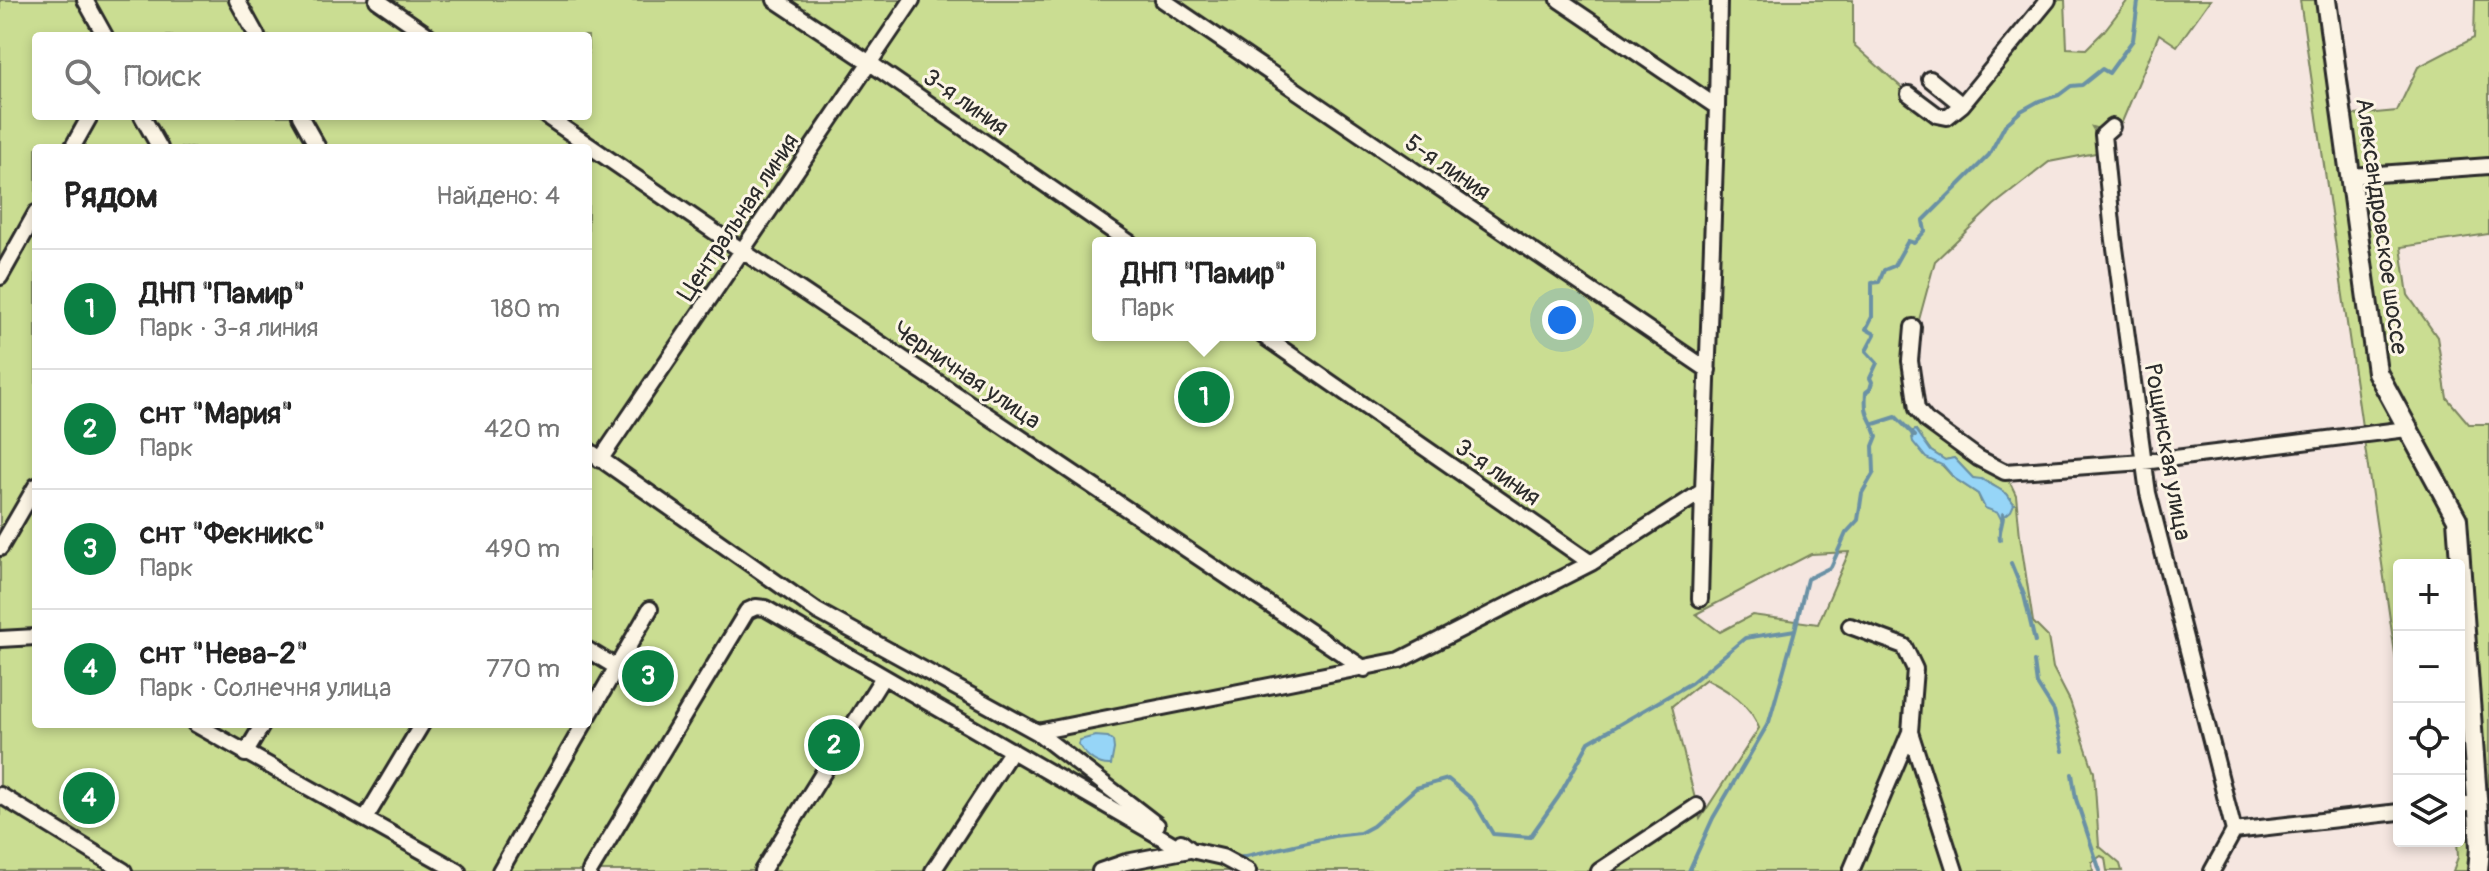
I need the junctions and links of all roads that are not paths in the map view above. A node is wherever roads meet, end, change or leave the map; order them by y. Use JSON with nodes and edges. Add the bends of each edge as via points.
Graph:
{"nodes":[{"id":1,"x":85,"y":0,"type":"edge"},
{"id":2,"x":237,"y":0,"type":"edge"},
{"id":3,"x":377,"y":0,"type":"edge"},
{"id":4,"x":775,"y":0,"type":"edge"},
{"id":5,"x":912,"y":0,"type":"edge"},
{"id":6,"x":1163,"y":0,"type":"edge"},
{"id":7,"x":1559,"y":0,"type":"edge"},
{"id":8,"x":1719,"y":0,"type":"edge"},
{"id":9,"x":2048,"y":0,"type":"edge"},
{"id":10,"x":2326,"y":0,"type":"edge"},
{"id":11,"x":103,"y":32,"type":"edge"},
{"id":12,"x":255,"y":32,"type":"edge"},
{"id":13,"x":423,"y":32,"type":"edge"},
{"id":14,"x":870,"y":63,"type":"junction"},
{"id":15,"x":1930,"y":79,"type":"dead end"},
{"id":16,"x":1909,"y":94,"type":"dead end"},
{"id":17,"x":1962,"y":105,"type":"junction"},
{"id":18,"x":1717,"y":107,"type":"junction"},
{"id":19,"x":88,"y":120,"type":"edge"},
{"id":20,"x":144,"y":120,"type":"edge"},
{"id":21,"x":302,"y":120,"type":"edge"},
{"id":22,"x":552,"y":120,"type":"edge"},
{"id":23,"x":2112,"y":127,"type":"dead end"},
{"id":24,"x":74,"y":144,"type":"edge"},
{"id":25,"x":158,"y":144,"type":"edge"},
{"id":26,"x":316,"y":144,"type":"edge"},
{"id":27,"x":587,"y":144,"type":"edge"},
{"id":28,"x":592,"y":148,"type":"edge"},
{"id":29,"x":2489,"y":166,"type":"edge"},
{"id":30,"x":2351,"y":176,"type":"junction"},
{"id":31,"x":32,"y":220,"type":"edge"},
{"id":32,"x":1121,"y":237,"type":"edge"},
{"id":33,"x":741,"y":250,"type":"junction"},
{"id":34,"x":0,"y":277,"type":"edge"},
{"id":35,"x":1913,"y":327,"type":"dead end"},
{"id":36,"x":1271,"y":341,"type":"edge"},
{"id":37,"x":1708,"y":370,"type":"junction"},
{"id":38,"x":2407,"y":429,"type":"junction"},
{"id":39,"x":592,"y":453,"type":"edge"},
{"id":40,"x":600,"y":460,"type":"junction"},
{"id":41,"x":2143,"y":462,"type":"junction"},
{"id":42,"x":1703,"y":491,"type":"junction"},
{"id":43,"x":32,"y":493,"type":"edge"},
{"id":44,"x":0,"y":548,"type":"edge"},
{"id":45,"x":1591,"y":563,"type":"junction"},
{"id":46,"x":1700,"y":599,"type":"dead end"},
{"id":47,"x":650,"y":609,"type":"dead end"},
{"id":48,"x":1850,"y":626,"type":"dead end"},
{"id":49,"x":32,"y":637,"type":"edge"},
{"id":50,"x":0,"y":639,"type":"edge"},
{"id":51,"x":592,"y":652,"type":"edge"},
{"id":52,"x":616,"y":667,"type":"junction"},
{"id":53,"x":1365,"y":669,"type":"junction"},
{"id":54,"x":883,"y":677,"type":"junction"},
{"id":55,"x":592,"y":710,"type":"edge"},
{"id":56,"x":202,"y":728,"type":"edge"},
{"id":57,"x":261,"y":728,"type":"edge"},
{"id":58,"x":420,"y":728,"type":"edge"},
{"id":59,"x":582,"y":728,"type":"edge"},
{"id":60,"x":1037,"y":732,"type":"junction"},
{"id":61,"x":1910,"y":732,"type":"junction"},
{"id":62,"x":1012,"y":750,"type":"junction"},
{"id":63,"x":245,"y":754,"type":"junction"},
{"id":64,"x":0,"y":795,"type":"edge"},
{"id":65,"x":2468,"y":804,"type":"edge"},
{"id":66,"x":1697,"y":806,"type":"dead end"},
{"id":67,"x":2393,"y":813,"type":"edge"},
{"id":68,"x":365,"y":819,"type":"junction"},
{"id":69,"x":2234,"y":831,"type":"junction"},
{"id":70,"x":1188,"y":850,"type":"junction"},
{"id":71,"x":124,"y":871,"type":"edge"},
{"id":72,"x":458,"y":871,"type":"edge"},
{"id":73,"x":500,"y":871,"type":"edge"},
{"id":74,"x":590,"y":871,"type":"edge"},
{"id":75,"x":762,"y":871,"type":"edge"},
{"id":76,"x":933,"y":871,"type":"edge"},
{"id":77,"x":1100,"y":871,"type":"edge"},
{"id":78,"x":1248,"y":871,"type":"edge"},
{"id":79,"x":1599,"y":871,"type":"edge"},
{"id":80,"x":1851,"y":871,"type":"edge"},
{"id":81,"x":1955,"y":871,"type":"edge"},
{"id":82,"x":2212,"y":871,"type":"edge"},
{"id":83,"x":2478,"y":871,"type":"edge"}],
"edges":[{"from":1,"to":11,"type":"street"},
{"from":2,"to":12,"type":"street"},
{"from":3,"to":13,"type":"street"},
{"from":4,"to":14,"type":"street","name":"3-я линия"},
{"from":5,"to":14,"type":"street","name":"Центральная линия"},
{"from":6,"to":37,"type":"street","name":"5-я линия"},
{"from":7,"to":18,"type":"street"},
{"from":8,"to":18,"type":"street"},
{"from":9,"to":17,"type":"street"},
{"from":10,"to":30,"type":"street","name":"Александровское шоссе"},
{"from":14,"to":32,"type":"street","name":"3-я линия"},
{"from":14,"to":33,"type":"street","name":"Центральная линия"},
{"from":15,"to":17,"type":"street"},
{"from":16,"to":17,"type":"street","via":[[1937,115],[1947,117]]},
{"from":18,"to":37,"type":"street"},
{"from":19,"to":24,"type":"street"},
{"from":20,"to":25,"type":"street"},
{"from":21,"to":26,"type":"street"},
{"from":22,"to":27,"type":"street","name":"Черничная улица"},
{"from":23,"to":41,"type":"street","name":"Рощинская улица","via":[[2103,135]]},
{"from":28,"to":33,"type":"street","name":"Черничная улица"},
{"from":29,"to":30,"type":"street"},
{"from":30,"to":38,"type":"street","name":"Александровское шоссе","via":[[2377,372]]},
{"from":31,"to":34,"type":"street"},
{"from":33,"to":40,"type":"street","name":"Центральная линия"},
{"from":33,"to":53,"type":"street","name":"Черничная улица"},
{"from":35,"to":41,"type":"street","via":[[1910,361],[1917,409],[1978,458],[2005,472]]},
{"from":36,"to":45,"type":"street","name":"3-я линия"},
{"from":37,"to":42,"type":"street"},
{"from":38,"to":41,"type":"street"},
{"from":38,"to":65,"type":"street","name":"Александровское шоссе","via":[[2457,519]]},
{"from":39,"to":40,"type":"street"},
{"from":40,"to":60,"type":"street","via":[[817,611]]},
{"from":41,"to":69,"type":"street","name":"Рощинская улица"},
{"from":42,"to":45,"type":"street"},
{"from":42,"to":46,"type":"street"},
{"from":43,"to":44,"type":"street"},
{"from":45,"to":53,"type":"street","via":[[1400,660]]},
{"from":47,"to":52,"type":"street"},
{"from":48,"to":61,"type":"street","via":[[1904,646],[1915,669]]},
{"from":49,"to":50,"type":"street"},
{"from":51,"to":52,"type":"street"},
{"from":52,"to":55,"type":"street"},
{"from":53,"to":60,"type":"street"},
{"from":54,"to":62,"type":"street"},
{"from":54,"to":74,"type":"street","via":[[765,608],[753,607]]},
{"from":54,"to":75,"type":"street"},
{"from":56,"to":63,"type":"street"},
{"from":57,"to":63,"type":"street"},
{"from":58,"to":68,"type":"street"},
{"from":59,"to":73,"type":"street"},
{"from":60,"to":70,"type":"street"},
{"from":61,"to":80,"type":"street"},
{"from":61,"to":81,"type":"street"},
{"from":62,"to":70,"type":"street"},
{"from":62,"to":76,"type":"street"},
{"from":63,"to":68,"type":"street"},
{"from":64,"to":71,"type":"street"},
{"from":65,"to":83,"type":"street","name":"Александровское шоссе","via":[[2480,848]]},
{"from":66,"to":79,"type":"street"},
{"from":67,"to":69,"type":"street"},
{"from":68,"to":72,"type":"street"},
{"from":69,"to":82,"type":"street"},
{"from":70,"to":77,"type":"street"},
{"from":70,"to":78,"type":"street","via":[[1222,857]]}]}
